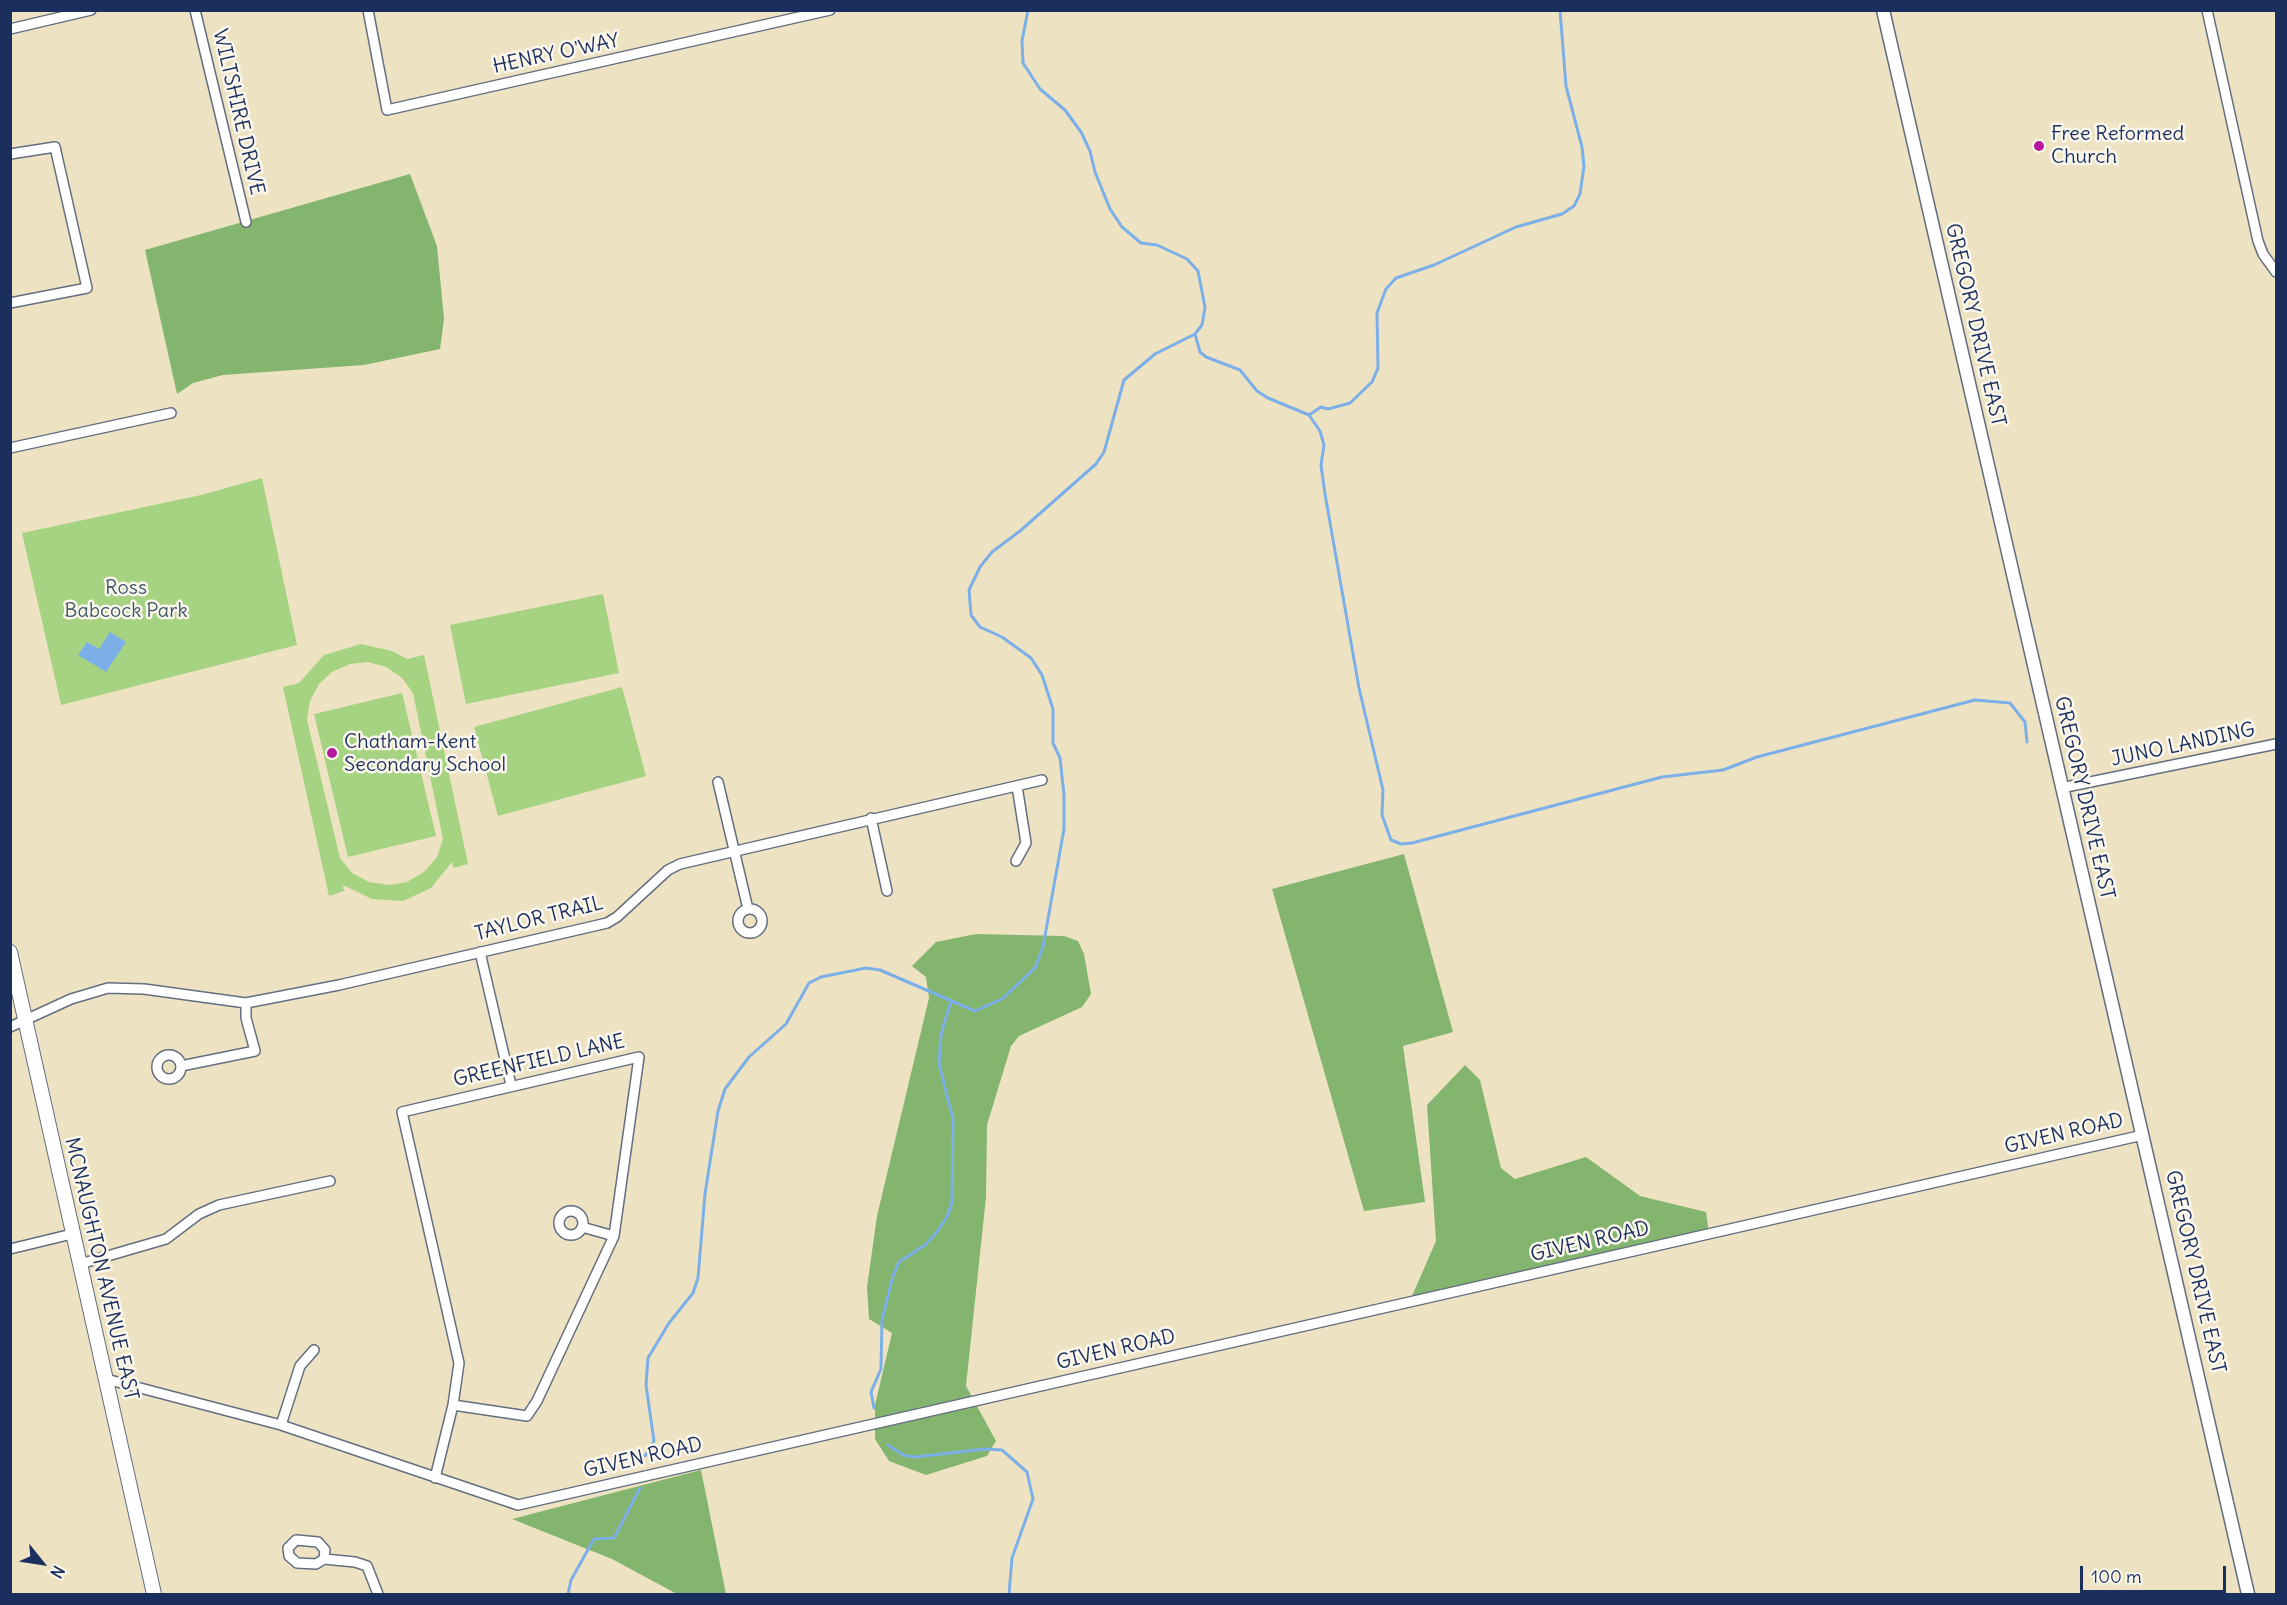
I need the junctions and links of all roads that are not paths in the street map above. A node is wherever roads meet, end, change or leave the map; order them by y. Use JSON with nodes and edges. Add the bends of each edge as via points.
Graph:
{"nodes":[{"id":1,"x":91,"y":10,"type":"edge"},
{"id":2,"x":195,"y":10,"type":"edge"},
{"id":3,"x":368,"y":10,"type":"edge"},
{"id":4,"x":830,"y":10,"type":"edge"},
{"id":5,"x":1882,"y":10,"type":"edge"},
{"id":6,"x":2207,"y":10,"type":"edge"},
{"id":7,"x":10,"y":29,"type":"edge"},
{"id":8,"x":10,"y":154,"type":"edge"},
{"id":9,"x":246,"y":222,"type":"dead end"},
{"id":10,"x":2277,"y":272,"type":"edge"},
{"id":11,"x":10,"y":303,"type":"edge"},
{"id":12,"x":171,"y":413,"type":"dead end"},
{"id":13,"x":10,"y":448,"type":"edge"},
{"id":14,"x":2277,"y":744,"type":"edge"},
{"id":15,"x":1042,"y":780,"type":"dead end"},
{"id":16,"x":718,"y":782,"type":"dead end"},
{"id":17,"x":1017,"y":786,"type":"junction"},
{"id":18,"x":2061,"y":788,"type":"junction"},
{"id":19,"x":871,"y":818,"type":"junction"},
{"id":20,"x":735,"y":852,"type":"junction"},
{"id":21,"x":1016,"y":861,"type":"dead end"},
{"id":22,"x":887,"y":891,"type":"dead end"},
{"id":23,"x":748,"y":909,"type":"dead end"},
{"id":24,"x":10,"y":952,"type":"edge"},
{"id":25,"x":480,"y":952,"type":"junction"},
{"id":26,"x":246,"y":1003,"type":"junction"},
{"id":27,"x":26,"y":1019,"type":"junction"},
{"id":28,"x":10,"y":1027,"type":"edge"},
{"id":29,"x":181,"y":1066,"type":"dead end"},
{"id":30,"x":511,"y":1085,"type":"junction"},
{"id":31,"x":2143,"y":1135,"type":"junction"},
{"id":32,"x":330,"y":1181,"type":"dead end"},
{"id":33,"x":582,"y":1227,"type":"dead end"},
{"id":34,"x":72,"y":1234,"type":"junction"},
{"id":35,"x":614,"y":1236,"type":"junction"},
{"id":36,"x":10,"y":1249,"type":"edge"},
{"id":37,"x":80,"y":1264,"type":"junction"},
{"id":38,"x":314,"y":1350,"type":"dead end"},
{"id":39,"x":106,"y":1380,"type":"junction"},
{"id":40,"x":453,"y":1405,"type":"junction"},
{"id":41,"x":281,"y":1425,"type":"junction"},
{"id":42,"x":435,"y":1478,"type":"junction"},
{"id":43,"x":324,"y":1559,"type":"dead end"},
{"id":44,"x":154,"y":1594,"type":"edge"},
{"id":45,"x":378,"y":1594,"type":"edge"},
{"id":46,"x":2248,"y":1594,"type":"edge"}],
"edges":[{"from":1,"to":7,"type":"street"},
{"from":2,"to":9,"type":"street","name":"WILTSHIRE DRIVE"},
{"from":3,"to":4,"type":"street","name":"HENRY O'WAY","via":[[387,110]]},
{"from":5,"to":18,"type":"street","name":"GREGORY DRIVE EAST"},
{"from":6,"to":10,"type":"street","via":[[2258,241]]},
{"from":8,"to":11,"type":"street","via":[[55,147],[87,288]]},
{"from":12,"to":13,"type":"street"},
{"from":14,"to":18,"type":"street","name":"JUNO LANDING"},
{"from":15,"to":17,"type":"street","name":"TAYLOR TRAIL"},
{"from":16,"to":20,"type":"street"},
{"from":17,"to":19,"type":"street","name":"TAYLOR TRAIL"},
{"from":17,"to":21,"type":"street","via":[[1026,843]]},
{"from":18,"to":31,"type":"street","name":"GREGORY DRIVE EAST"},
{"from":19,"to":20,"type":"street","name":"TAYLOR TRAIL"},
{"from":19,"to":22,"type":"street"},
{"from":20,"to":23,"type":"street"},
{"from":20,"to":25,"type":"street","name":"TAYLOR TRAIL","via":[[668,870],[607,923]]},
{"from":24,"to":27,"type":"main road","name":"MCNAUGHTON AVENUE EAST"},
{"from":25,"to":26,"type":"street","name":"TAYLOR TRAIL"},
{"from":25,"to":30,"type":"street"},
{"from":26,"to":27,"type":"street","name":"TAYLOR TRAIL","via":[[108,988]]},
{"from":26,"to":29,"type":"street","via":[[255,1052]]},
{"from":27,"to":28,"type":"street","name":"TAYLOR TRAIL"},
{"from":27,"to":34,"type":"main road","name":"MCNAUGHTON AVENUE EAST"},
{"from":30,"to":35,"type":"street","name":"GREENFIELD LANE","via":[[639,1057]]},
{"from":30,"to":40,"type":"street","name":"GREENFIELD LANE","via":[[402,1112],[459,1363]]},
{"from":31,"to":42,"type":"street","name":"GIVEN ROAD","via":[[518,1505]]},
{"from":31,"to":46,"type":"street","name":"GREGORY DRIVE EAST"},
{"from":32,"to":37,"type":"street","via":[[219,1204],[166,1239]]},
{"from":33,"to":35,"type":"street"},
{"from":34,"to":36,"type":"street"},
{"from":34,"to":37,"type":"main road","name":"MCNAUGHTON AVENUE EAST"},
{"from":35,"to":40,"type":"street","name":"GREENFIELD LANE","via":[[527,1416]]},
{"from":37,"to":39,"type":"main road","name":"MCNAUGHTON AVENUE EAST"},
{"from":38,"to":41,"type":"street","via":[[300,1366]]},
{"from":39,"to":41,"type":"street","name":"GIVEN ROAD"},
{"from":39,"to":44,"type":"main road","name":"MCNAUGHTON AVENUE EAST"},
{"from":40,"to":42,"type":"street","name":"GREENFIELD LANE"},
{"from":41,"to":42,"type":"street","name":"GIVEN ROAD"},
{"from":43,"to":45,"type":"street","via":[[367,1566]]}]}
